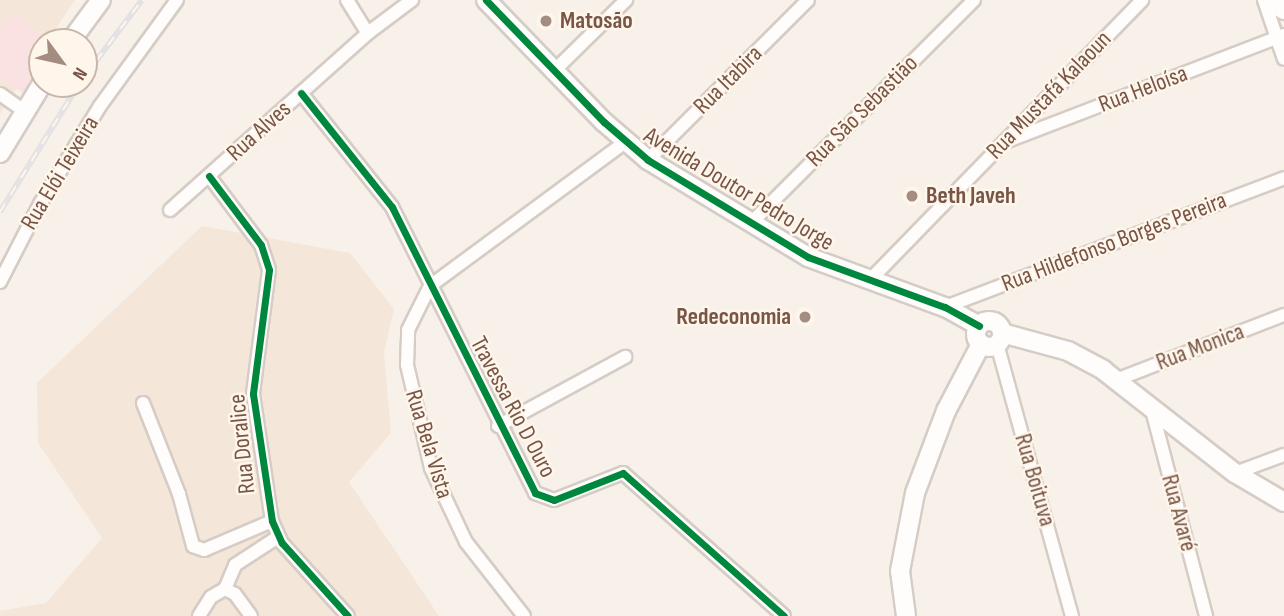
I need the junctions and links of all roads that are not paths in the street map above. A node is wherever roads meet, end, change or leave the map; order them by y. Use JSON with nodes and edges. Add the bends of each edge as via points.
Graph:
{"nodes":[{"id":1,"x":101,"y":0,"type":"edge"},
{"id":2,"x":177,"y":0,"type":"edge"},
{"id":3,"x":347,"y":0,"type":"edge"},
{"id":4,"x":412,"y":0,"type":"edge"},
{"id":5,"x":486,"y":0,"type":"edge"},
{"id":6,"x":626,"y":0,"type":"edge"},
{"id":7,"x":808,"y":0,"type":"edge"},
{"id":8,"x":974,"y":0,"type":"edge"},
{"id":9,"x":1142,"y":0,"type":"edge"},
{"id":10,"x":1266,"y":0,"type":"edge"},
{"id":11,"x":1284,"y":10,"type":"edge"},
{"id":12,"x":80,"y":28,"type":"edge"},
{"id":13,"x":368,"y":33,"type":"junction"},
{"id":14,"x":1280,"y":37,"type":"edge"},
{"id":15,"x":1284,"y":59,"type":"edge"},
{"id":16,"x":553,"y":72,"type":"junction"},
{"id":17,"x":301,"y":93,"type":"junction"},
{"id":18,"x":0,"y":94,"type":"edge"},
{"id":19,"x":33,"y":98,"type":"edge"},
{"id":20,"x":24,"y":111,"type":"junction"},
{"id":21,"x":625,"y":142,"type":"junction"},
{"id":22,"x":1001,"y":144,"type":"junction"},
{"id":23,"x":0,"y":153,"type":"edge"},
{"id":24,"x":648,"y":160,"type":"junction"},
{"id":25,"x":209,"y":176,"type":"junction"},
{"id":26,"x":1284,"y":177,"type":"edge"},
{"id":27,"x":170,"y":210,"type":"dead end"},
{"id":28,"x":752,"y":222,"type":"junction"},
{"id":29,"x":869,"y":281,"type":"junction"},
{"id":30,"x":0,"y":282,"type":"edge"},
{"id":31,"x":430,"y":286,"type":"junction"},
{"id":32,"x":945,"y":307,"type":"junction"},
{"id":33,"x":1284,"y":314,"type":"edge"},
{"id":34,"x":990,"y":337,"type":"junction"},
{"id":35,"x":625,"y":357,"type":"dead end"},
{"id":36,"x":1116,"y":380,"type":"junction"},
{"id":37,"x":143,"y":403,"type":"dead end"},
{"id":38,"x":1152,"y":410,"type":"junction"},
{"id":39,"x":498,"y":426,"type":"junction"},
{"id":40,"x":1284,"y":455,"type":"edge"},
{"id":41,"x":1235,"y":472,"type":"junction"},
{"id":42,"x":1284,"y":502,"type":"edge"},
{"id":43,"x":271,"y":521,"type":"junction"},
{"id":44,"x":278,"y":537,"type":"junction"},
{"id":45,"x":225,"y":589,"type":"junction"},
{"id":46,"x":199,"y":616,"type":"edge"},
{"id":47,"x":251,"y":616,"type":"edge"},
{"id":48,"x":348,"y":616,"type":"edge"},
{"id":49,"x":524,"y":616,"type":"edge"},
{"id":50,"x":784,"y":616,"type":"edge"},
{"id":51,"x":906,"y":616,"type":"edge"},
{"id":52,"x":1072,"y":616,"type":"edge"},
{"id":53,"x":1206,"y":616,"type":"edge"}],
"edges":[{"from":1,"to":12,"type":"main road"},
{"from":2,"to":30,"type":"street","name":"Rua Elói Teixeira","via":[[100,106],[40,204]]},
{"from":3,"to":13,"type":"street"},
{"from":4,"to":13,"type":"street","name":"Rua Alves"},
{"from":5,"to":16,"type":"main road","name":"Avenida Doutor Pedro Jorge"},
{"from":6,"to":16,"type":"street"},
{"from":7,"to":24,"type":"street","name":"Rua Itabira"},
{"from":8,"to":28,"type":"street","name":"Rua São Sebastião"},
{"from":9,"to":22,"type":"street","name":"Rua Mustafá Kalaoun"},
{"from":10,"to":11,"type":"main road"},
{"from":10,"to":14,"type":"street"},
{"from":13,"to":17,"type":"street","name":"Rua Alves"},
{"from":14,"to":15,"type":"street"},
{"from":14,"to":22,"type":"street","name":"Rua Heloísa"},
{"from":16,"to":21,"type":"main road","name":"Avenida Doutor Pedro Jorge"},
{"from":17,"to":25,"type":"street","name":"Rua Alves"},
{"from":17,"to":31,"type":"street","name":"Travessa Rio D Ouro","via":[[383,194]]},
{"from":18,"to":20,"type":"street"},
{"from":19,"to":20,"type":"main road"},
{"from":20,"to":23,"type":"main road"},
{"from":21,"to":24,"type":"main road","name":"Avenida Doutor Pedro Jorge"},
{"from":21,"to":31,"type":"street","name":"Rua Bela Vista"},
{"from":22,"to":29,"type":"street","name":"Rua Mustafá Kalaoun"},
{"from":24,"to":28,"type":"main road","name":"Avenida Doutor Pedro Jorge"},
{"from":25,"to":27,"type":"street","name":"Rua Alves"},
{"from":25,"to":43,"type":"street","name":"Rua Doralice","via":[[261,245],[269,270],[253,394]]},
{"from":26,"to":32,"type":"street","name":"Rua Hildefonso Borges Pereira"},
{"from":28,"to":29,"type":"main road","name":"Avenida Doutor Pedro Jorge","via":[[808,257]]},
{"from":29,"to":32,"type":"main road","name":"Avenida Doutor Pedro Jorge"},
{"from":31,"to":39,"type":"street","name":"Travessa Rio D Ouro"},
{"from":31,"to":49,"type":"street","name":"Rua Bela Vista","via":[[408,330],[407,365],[418,425],[431,468],[466,542]]},
{"from":32,"to":34,"type":"main road","name":"Avenida Doutor Pedro Jorge"},
{"from":33,"to":36,"type":"street","name":"Rua Monica"},
{"from":34,"to":36,"type":"main road","name":"Avenida Doutor Pedro Jorge","via":[[1068,351]]},
{"from":34,"to":51,"type":"main road","via":[[946,411],[915,493],[900,571]]},
{"from":34,"to":52,"type":"street","name":"Rua Boituva"},
{"from":35,"to":39,"type":"street"},
{"from":36,"to":38,"type":"main road","name":"Avenida Doutor Pedro Jorge"},
{"from":37,"to":43,"type":"street","via":[[194,546],[204,550],[223,544]]},
{"from":38,"to":41,"type":"main road","name":"Avenida Doutor Pedro Jorge"},
{"from":38,"to":53,"type":"street","name":"Rua Avaré"},
{"from":39,"to":50,"type":"street","name":"Travessa Rio D Ouro","via":[[521,472],[541,498],[565,497],[624,473]]},
{"from":40,"to":41,"type":"street"},
{"from":41,"to":42,"type":"main road","name":"Avenida Doutor Pedro Jorge"},
{"from":43,"to":44,"type":"street","name":"Rua Doralice"},
{"from":44,"to":45,"type":"street","via":[[235,565]]},
{"from":44,"to":48,"type":"street","name":"Rua Doralice"},
{"from":45,"to":46,"type":"street","via":[[211,597]]},
{"from":45,"to":47,"type":"street","via":[[235,594]]}]}
